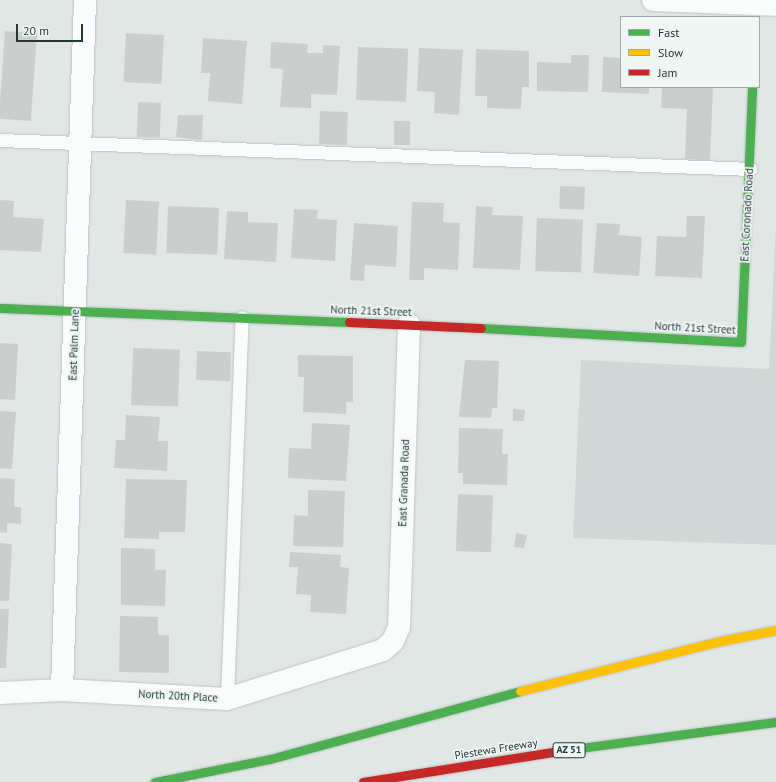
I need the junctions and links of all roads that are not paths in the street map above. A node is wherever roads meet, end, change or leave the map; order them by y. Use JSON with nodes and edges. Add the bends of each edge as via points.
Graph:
{"nodes":[{"id":1,"x":85,"y":0,"type":"edge"},
{"id":2,"x":653,"y":0,"type":"edge"},
{"id":3,"x":776,"y":5,"type":"edge"},
{"id":4,"x":754,"y":7,"type":"edge"},
{"id":5,"x":752,"y":88,"type":"edge"},
{"id":6,"x":0,"y":140,"type":"edge"},
{"id":7,"x":80,"y":142,"type":"junction"},
{"id":8,"x":750,"y":169,"type":"junction"},
{"id":9,"x":0,"y":308,"type":"edge"},
{"id":10,"x":76,"y":311,"type":"junction"},
{"id":11,"x":242,"y":317,"type":"junction"},
{"id":12,"x":409,"y":324,"type":"junction"},
{"id":13,"x":741,"y":342,"type":"joint"},
{"id":14,"x":776,"y":630,"type":"edge"},
{"id":15,"x":393,"y":641,"type":"joint"},
{"id":16,"x":62,"y":690,"type":"junction"},
{"id":17,"x":0,"y":693,"type":"edge"},
{"id":18,"x":227,"y":699,"type":"junction"},
{"id":19,"x":776,"y":722,"type":"edge"},
{"id":20,"x":155,"y":782,"type":"edge"},
{"id":21,"x":362,"y":782,"type":"edge"}],
"edges":[{"from":1,"to":7,"type":"street","name":"East Palm Lane"},
{"from":2,"to":4,"type":"street"},
{"from":3,"to":4,"type":"street"},
{"from":5,"to":8,"type":"main road","name":"East Coronado Road"},
{"from":6,"to":7,"type":"lane"},
{"from":7,"to":8,"type":"lane"},
{"from":7,"to":10,"type":"street","name":"East Palm Lane"},
{"from":8,"to":13,"type":"main road","name":"East Coronado Road"},
{"from":9,"to":10,"type":"main road","name":"North 21st Street"},
{"from":10,"to":11,"type":"main road","name":"North 21st Street"},
{"from":10,"to":16,"type":"street","name":"East Palm Lane"},
{"from":11,"to":12,"type":"main road","name":"North 21st Street"},
{"from":11,"to":18,"type":"lane"},
{"from":12,"to":13,"type":"main road","name":"North 21st Street"},
{"from":12,"to":15,"type":"street","name":"East Granada Road","via":[[399,619]]},
{"from":14,"to":20,"type":"main road","via":[[556,681],[270,759]]},
{"from":15,"to":18,"type":"street","name":"North 20th Place","via":[[383,650]]},
{"from":16,"to":17,"type":"street","name":"North 20th Place"},
{"from":16,"to":18,"type":"street","name":"North 20th Place"},
{"from":19,"to":21,"type":"main road","name":"Piestewa Freeway","number":"AZ 51","via":[[543,753]]}]}
